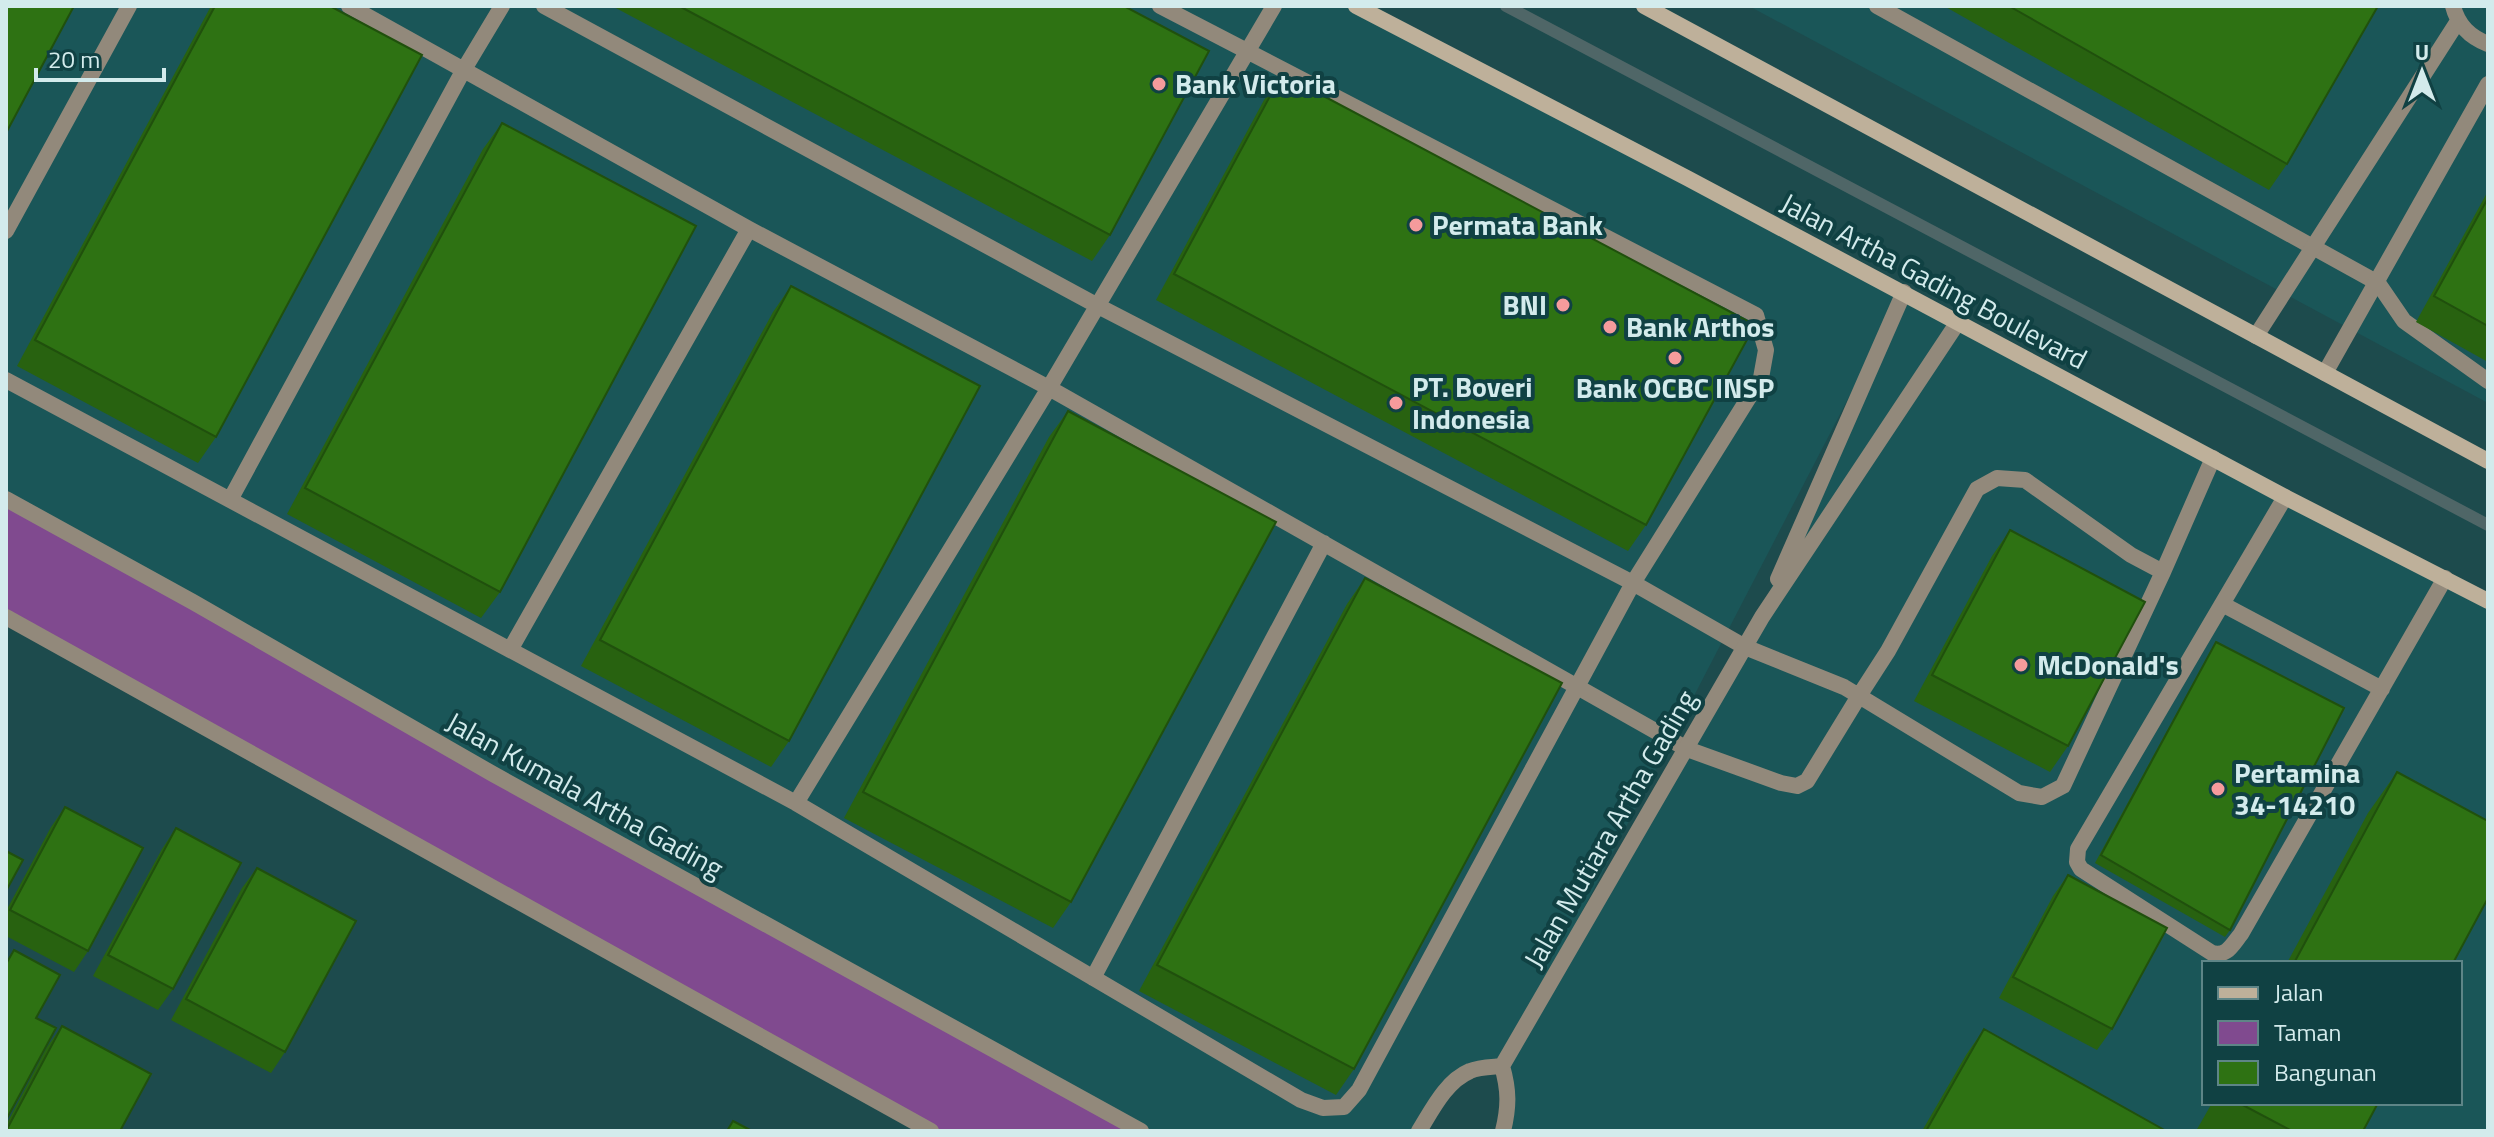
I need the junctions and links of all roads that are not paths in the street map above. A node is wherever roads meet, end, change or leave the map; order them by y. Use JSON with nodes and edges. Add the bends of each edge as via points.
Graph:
{"nodes":[{"id":1,"x":129,"y":6,"type":"edge"},
{"id":2,"x":349,"y":6,"type":"edge"},
{"id":3,"x":502,"y":6,"type":"edge"},
{"id":4,"x":544,"y":6,"type":"edge"},
{"id":5,"x":1160,"y":6,"type":"edge"},
{"id":6,"x":1274,"y":6,"type":"edge"},
{"id":7,"x":1356,"y":6,"type":"edge"},
{"id":8,"x":1644,"y":6,"type":"edge"},
{"id":9,"x":1877,"y":6,"type":"edge"},
{"id":10,"x":2456,"y":14,"type":"edge"},
{"id":11,"x":2488,"y":44,"type":"edge"},
{"id":12,"x":1248,"y":52,"type":"junction"},
{"id":13,"x":463,"y":71,"type":"junction"},
{"id":14,"x":2488,"y":84,"type":"edge"},
{"id":15,"x":749,"y":229,"type":"junction"},
{"id":16,"x":6,"y":231,"type":"edge"},
{"id":17,"x":2314,"y":248,"type":"junction"},
{"id":18,"x":2378,"y":283,"type":"junction"},
{"id":19,"x":1904,"y":292,"type":"junction"},
{"id":20,"x":1098,"y":306,"type":"junction"},
{"id":21,"x":1958,"y":322,"type":"junction"},
{"id":22,"x":2256,"y":336,"type":"junction"},
{"id":23,"x":2325,"y":373,"type":"junction"},
{"id":24,"x":6,"y":380,"type":"edge"},
{"id":25,"x":2488,"y":381,"type":"edge"},
{"id":26,"x":1049,"y":388,"type":"junction"},
{"id":27,"x":2213,"y":458,"type":"junction"},
{"id":28,"x":2488,"y":461,"type":"edge"},
{"id":29,"x":2285,"y":497,"type":"junction"},
{"id":30,"x":6,"y":499,"type":"edge"},
{"id":31,"x":230,"y":500,"type":"junction"},
{"id":32,"x":1324,"y":543,"type":"junction"},
{"id":33,"x":2163,"y":572,"type":"junction"},
{"id":34,"x":2445,"y":578,"type":"junction"},
{"id":35,"x":1633,"y":583,"type":"junction"},
{"id":36,"x":2488,"y":601,"type":"edge"},
{"id":37,"x":2222,"y":604,"type":"junction"},
{"id":38,"x":6,"y":617,"type":"edge"},
{"id":39,"x":1762,"y":617,"type":"junction"},
{"id":40,"x":1745,"y":647,"type":"junction"},
{"id":41,"x":510,"y":650,"type":"junction"},
{"id":42,"x":1577,"y":686,"type":"junction"},
{"id":43,"x":2382,"y":689,"type":"junction"},
{"id":44,"x":1859,"y":696,"type":"junction"},
{"id":45,"x":1687,"y":749,"type":"junction"},
{"id":46,"x":796,"y":803,"type":"junction"},
{"id":47,"x":1093,"y":978,"type":"junction"},
{"id":48,"x":1502,"y":1066,"type":"junction"},
{"id":49,"x":931,"y":1131,"type":"edge"},
{"id":50,"x":1141,"y":1131,"type":"edge"},
{"id":51,"x":1419,"y":1131,"type":"edge"},
{"id":52,"x":1503,"y":1131,"type":"edge"}],
"edges":[{"from":1,"to":16,"type":"street"},
{"from":2,"to":13,"type":"street"},
{"from":3,"to":13,"type":"street"},
{"from":4,"to":20,"type":"street"},
{"from":5,"to":12,"type":"street"},
{"from":6,"to":12,"type":"street"},
{"from":7,"to":19,"type":"main road","name":"Jalan Artha Gading Boulevard"},
{"from":8,"to":22,"type":"main road"},
{"from":9,"to":17,"type":"street"},
{"from":10,"to":11,"type":"street","via":[[2466,32]]},
{"from":10,"to":17,"type":"street"},
{"from":12,"to":20,"type":"street"},
{"from":12,"to":35,"type":"street","via":[[1756,315],[1766,350],[1761,378]]},
{"from":13,"to":15,"type":"street"},
{"from":13,"to":31,"type":"street"},
{"from":14,"to":18,"type":"street"},
{"from":15,"to":26,"type":"street"},
{"from":15,"to":41,"type":"street"},
{"from":17,"to":18,"type":"street"},
{"from":17,"to":22,"type":"street"},
{"from":18,"to":23,"type":"street"},
{"from":18,"to":25,"type":"street","via":[[2404,321]]},
{"from":19,"to":21,"type":"main road","name":"Jalan Artha Gading Boulevard"},
{"from":19,"to":39,"type":"street","name":"Jalan Mutiara Artha Gading"},
{"from":20,"to":26,"type":"street"},
{"from":20,"to":35,"type":"street"},
{"from":21,"to":27,"type":"main road","name":"Jalan Artha Gading Boulevard"},
{"from":21,"to":39,"type":"street","name":"Jalan Mutiara Artha Gading"},
{"from":22,"to":23,"type":"main road"},
{"from":23,"to":28,"type":"main road"},
{"from":24,"to":31,"type":"street"},
{"from":26,"to":32,"type":"street"},
{"from":26,"to":46,"type":"street"},
{"from":27,"to":29,"type":"main road","name":"Jalan Artha Gading Boulevard"},
{"from":27,"to":33,"type":"street"},
{"from":29,"to":34,"type":"main road","name":"Jalan Artha Gading Boulevard"},
{"from":29,"to":37,"type":"street"},
{"from":30,"to":50,"type":"street","name":"Jalan Kumala Artha Gading"},
{"from":31,"to":41,"type":"street"},
{"from":32,"to":42,"type":"street"},
{"from":32,"to":47,"type":"street"},
{"from":33,"to":44,"type":"street","via":[[2025,480],[1997,478],[1977,489]]},
{"from":33,"to":44,"type":"street","via":[[2063,786],[2042,797],[2019,793]]},
{"from":34,"to":36,"type":"main road","name":"Jalan Artha Gading Boulevard"},
{"from":34,"to":43,"type":"street"},
{"from":35,"to":40,"type":"street"},
{"from":35,"to":42,"type":"street"},
{"from":37,"to":43,"type":"street"},
{"from":37,"to":43,"type":"street","via":[[2078,849],[2077,862],[2212,953],[2226,953],[2241,934]]},
{"from":38,"to":49,"type":"street"},
{"from":39,"to":40,"type":"street","name":"Jalan Mutiara Artha Gading"},
{"from":40,"to":44,"type":"street"},
{"from":40,"to":45,"type":"street","name":"Jalan Mutiara Artha Gading"},
{"from":41,"to":46,"type":"street"},
{"from":42,"to":45,"type":"street"},
{"from":42,"to":47,"type":"street","via":[[1359,1090],[1344,1107],[1323,1108],[1301,1100]]},
{"from":44,"to":45,"type":"street","via":[[1807,781],[1797,786]]},
{"from":45,"to":48,"type":"street","name":"Jalan Mutiara Artha Gading"},
{"from":46,"to":47,"type":"street"},
{"from":48,"to":51,"type":"street","via":[[1470,1070],[1439,1098]]},
{"from":48,"to":52,"type":"street","via":[[1509,1108]]}]}
